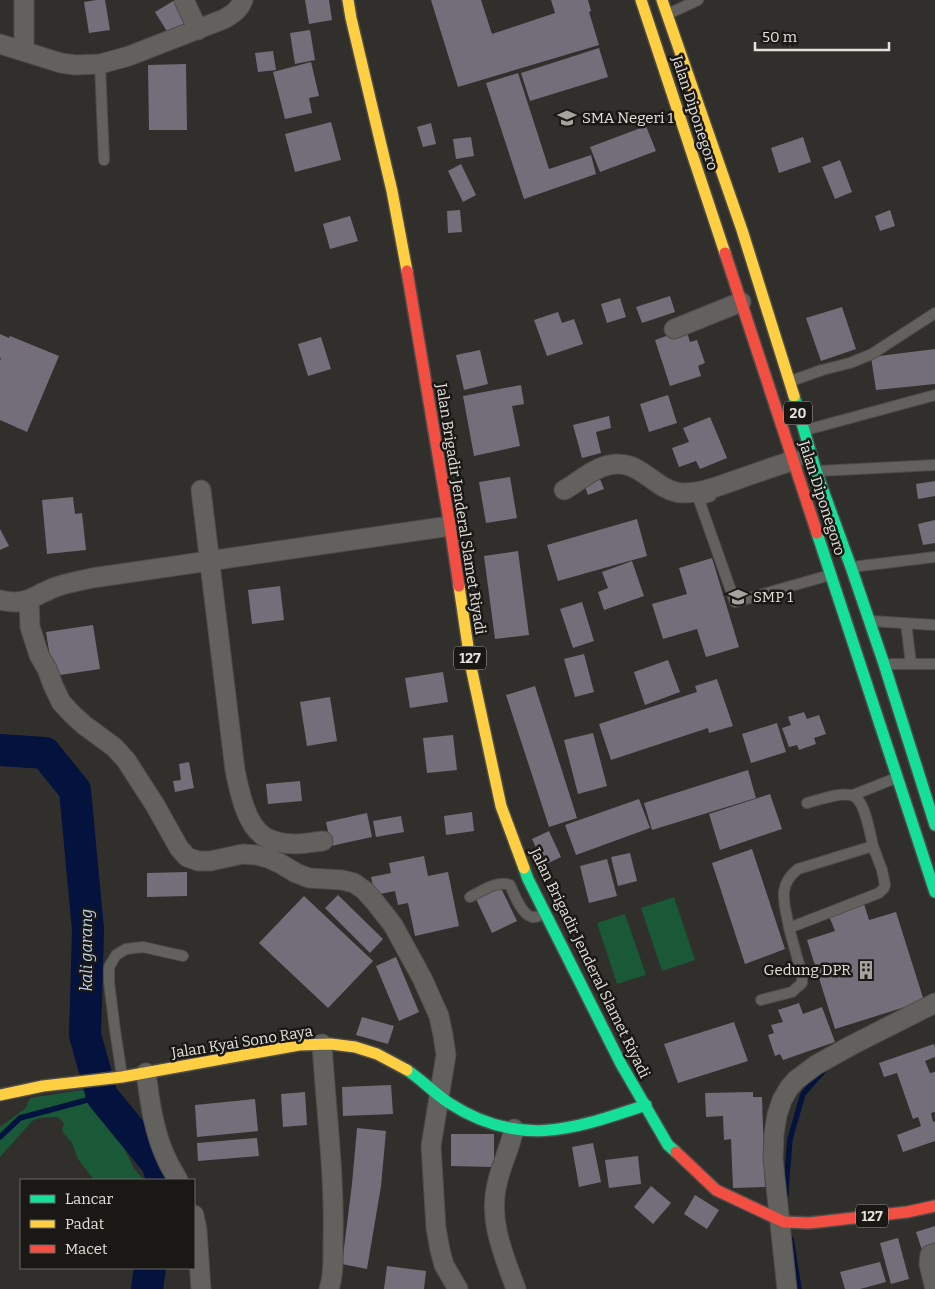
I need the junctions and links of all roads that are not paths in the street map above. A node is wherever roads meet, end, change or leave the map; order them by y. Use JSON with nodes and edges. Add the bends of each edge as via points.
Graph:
{"nodes":[{"id":1,"x":24,"y":0,"type":"edge"},
{"id":2,"x":184,"y":0,"type":"edge"},
{"id":3,"x":243,"y":0,"type":"edge"},
{"id":4,"x":348,"y":0,"type":"edge"},
{"id":5,"x":641,"y":0,"type":"edge"},
{"id":6,"x":662,"y":0,"type":"edge"},
{"id":7,"x":698,"y":0,"type":"edge"},
{"id":8,"x":667,"y":15,"type":"junction"},
{"id":9,"x":198,"y":30,"type":"junction"},
{"id":10,"x":0,"y":44,"type":"edge"},
{"id":11,"x":679,"y":50,"type":"junction"},
{"id":12,"x":24,"y":52,"type":"junction"},
{"id":13,"x":660,"y":56,"type":"junction"},
{"id":14,"x":100,"y":64,"type":"junction"},
{"id":15,"x":104,"y":160,"type":"dead end"},
{"id":16,"x":741,"y":302,"type":"junction"},
{"id":17,"x":935,"y":312,"type":"edge"},
{"id":18,"x":674,"y":329,"type":"dead end"},
{"id":19,"x":790,"y":382,"type":"junction"},
{"id":20,"x":935,"y":395,"type":"edge"},
{"id":21,"x":803,"y":431,"type":"junction"},
{"id":22,"x":786,"y":436,"type":"junction"},
{"id":23,"x":935,"y":465,"type":"edge"},
{"id":24,"x":796,"y":468,"type":"junction"},
{"id":25,"x":816,"y":471,"type":"junction"},
{"id":26,"x":201,"y":490,"type":"dead end"},
{"id":27,"x":564,"y":490,"type":"dead end"},
{"id":28,"x":450,"y":526,"type":"junction"},
{"id":29,"x":935,"y":557,"type":"edge"},
{"id":30,"x":209,"y":561,"type":"junction"},
{"id":31,"x":851,"y":567,"type":"junction"},
{"id":32,"x":831,"y":575,"type":"junction"},
{"id":33,"x":28,"y":599,"type":"junction"},
{"id":34,"x":2,"y":602,"type":"edge"},
{"id":35,"x":869,"y":621,"type":"junction"},
{"id":36,"x":906,"y":623,"type":"junction"},
{"id":37,"x":935,"y":625,"type":"edge"},
{"id":38,"x":884,"y":664,"type":"junction"},
{"id":39,"x":911,"y":664,"type":"junction"},
{"id":40,"x":935,"y":664,"type":"edge"},
{"id":41,"x":908,"y":774,"type":"junction"},
{"id":42,"x":853,"y":795,"type":"junction"},
{"id":43,"x":807,"y":803,"type":"dead end"},
{"id":44,"x":935,"y":825,"type":"edge"},
{"id":45,"x":323,"y":841,"type":"dead end"},
{"id":46,"x":873,"y":846,"type":"junction"},
{"id":47,"x":930,"y":859,"type":"edge"},
{"id":48,"x":935,"y":892,"type":"edge"},
{"id":49,"x":470,"y":896,"type":"dead end"},
{"id":50,"x":546,"y":913,"type":"junction"},
{"id":51,"x":790,"y":928,"type":"junction"},
{"id":52,"x":183,"y":956,"type":"dead end"},
{"id":53,"x":761,"y":1000,"type":"dead end"},
{"id":54,"x":935,"y":1003,"type":"edge"},
{"id":55,"x":322,"y":1044,"type":"junction"},
{"id":56,"x":146,"y":1073,"type":"junction"},
{"id":57,"x":122,"y":1077,"type":"junction"},
{"id":58,"x":0,"y":1095,"type":"edge"},
{"id":59,"x":439,"y":1096,"type":"junction"},
{"id":60,"x":646,"y":1105,"type":"junction"},
{"id":61,"x":514,"y":1129,"type":"junction"},
{"id":62,"x":177,"y":1179,"type":"edge"},
{"id":63,"x":935,"y":1206,"type":"edge"},
{"id":64,"x":195,"y":1220,"type":"edge"},
{"id":65,"x":782,"y":1221,"type":"junction"},
{"id":66,"x":935,"y":1253,"type":"edge"},
{"id":67,"x":201,"y":1289,"type":"edge"},
{"id":68,"x":329,"y":1289,"type":"edge"},
{"id":69,"x":458,"y":1289,"type":"edge"},
{"id":70,"x":516,"y":1289,"type":"edge"},
{"id":71,"x":787,"y":1289,"type":"edge"},
{"id":72,"x":935,"y":1289,"type":"edge"}],
"edges":[{"from":1,"to":12,"type":"street"},
{"from":2,"to":9,"type":"street"},
{"from":3,"to":9,"type":"street","via":[[234,13]]},
{"from":4,"to":28,"type":"main road","name":"Jalan Brigadir Jenderal Slamet Riyadi","number":"127","via":[[392,191]]},
{"from":5,"to":13,"type":"main road","name":"Jalan Diponegoro","number":"20"},
{"from":6,"to":8,"type":"main road","name":"Jalan Diponegoro","number":"20"},
{"from":7,"to":8,"type":"lane"},
{"from":8,"to":11,"type":"main road","name":"Jalan Diponegoro","number":"20"},
{"from":9,"to":14,"type":"street"},
{"from":10,"to":12,"type":"street"},
{"from":11,"to":13,"type":"main road"},
{"from":11,"to":19,"type":"main road","name":"Jalan Diponegoro","number":"20","via":[[742,230]]},
{"from":12,"to":14,"type":"street","via":[[75,65]]},
{"from":13,"to":16,"type":"main road","name":"Jalan Diponegoro","number":"20"},
{"from":14,"to":15,"type":"lane"},
{"from":16,"to":18,"type":"street"},
{"from":16,"to":22,"type":"main road","name":"Jalan Diponegoro","number":"20"},
{"from":17,"to":19,"type":"lane","via":[[872,354]]},
{"from":19,"to":21,"type":"main road","name":"Jalan Diponegoro","number":"20"},
{"from":20,"to":21,"type":"lane"},
{"from":21,"to":22,"type":"lane"},
{"from":21,"to":25,"type":"main road","name":"Jalan Diponegoro","number":"20"},
{"from":22,"to":24,"type":"main road","name":"Jalan Diponegoro","number":"20"},
{"from":23,"to":25,"type":"lane"},
{"from":24,"to":25,"type":"lane"},
{"from":24,"to":27,"type":"street","via":[[682,493],[670,491],[630,466],[608,465]]},
{"from":24,"to":32,"type":"main road","name":"Jalan Diponegoro","number":"20"},
{"from":24,"to":32,"type":"lane","via":[[699,500],[735,602]]},
{"from":25,"to":31,"type":"main road","name":"Jalan Diponegoro","number":"20"},
{"from":26,"to":30,"type":"street"},
{"from":28,"to":30,"type":"street"},
{"from":28,"to":50,"type":"main road","name":"Jalan Brigadir Jenderal Slamet Riyadi","number":"127","via":[[471,667],[501,806],[528,878]]},
{"from":29,"to":31,"type":"lane"},
{"from":30,"to":33,"type":"street","via":[[92,578],[54,587]]},
{"from":30,"to":45,"type":"street","via":[[240,795],[252,822],[265,837],[296,844]]},
{"from":31,"to":32,"type":"main road"},
{"from":31,"to":35,"type":"main road","name":"Jalan Diponegoro","number":"20"},
{"from":32,"to":41,"type":"main road","name":"Jalan Diponegoro","number":"20"},
{"from":33,"to":34,"type":"street","via":[[16,603]]},
{"from":33,"to":59,"type":"street","via":[[30,627],[61,702],[126,760],[187,858],[210,861],[243,854],[256,855],[309,878],[354,883],[376,902],[398,934],[439,1016],[446,1055]]},
{"from":35,"to":36,"type":"lane"},
{"from":35,"to":38,"type":"main road","name":"Jalan Diponegoro","number":"20"},
{"from":36,"to":37,"type":"lane"},
{"from":36,"to":39,"type":"lane"},
{"from":38,"to":39,"type":"lane"},
{"from":38,"to":41,"type":"main road","name":"Jalan Diponegoro","number":"20"},
{"from":39,"to":40,"type":"lane"},
{"from":41,"to":42,"type":"lane"},
{"from":41,"to":44,"type":"main road","name":"Jalan Diponegoro","number":"20"},
{"from":41,"to":47,"type":"main road","name":"Jalan Diponegoro","number":"20"},
{"from":42,"to":43,"type":"lane"},
{"from":42,"to":46,"type":"lane","via":[[863,807]]},
{"from":46,"to":51,"type":"lane","via":[[791,874],[783,892]]},
{"from":46,"to":51,"type":"lane","via":[[882,870],[885,885],[882,890]]},
{"from":47,"to":48,"type":"main road","name":"Jalan Diponegoro","number":"20"},
{"from":49,"to":50,"type":"lane","via":[[505,883],[510,885],[526,915]]},
{"from":50,"to":60,"type":"main road","name":"Jalan Brigadir Jenderal Slamet Riyadi","number":"127","via":[[621,1064]]},
{"from":51,"to":53,"type":"lane","via":[[802,983],[792,992]]},
{"from":52,"to":57,"type":"lane","via":[[143,947],[126,949],[116,955],[109,967]]},
{"from":54,"to":65,"type":"street","via":[[816,1065],[789,1088],[774,1134],[773,1160]]},
{"from":55,"to":56,"type":"main road","name":"Jalan Kyai Sono Raya","via":[[271,1049]]},
{"from":55,"to":59,"type":"main road","name":"Jalan Kyai Sono Raya","via":[[344,1045],[382,1056],[418,1078]]},
{"from":55,"to":68,"type":"street","via":[[334,1230]]},
{"from":56,"to":57,"type":"main road","name":"Jalan Kyai Sono Raya"},
{"from":56,"to":62,"type":"street","via":[[158,1137]]},
{"from":57,"to":58,"type":"main road","name":"Jalan Kyai Sono Raya","via":[[27,1088]]},
{"from":59,"to":61,"type":"main road","name":"Jalan Kyai Sono Raya","via":[[476,1118]]},
{"from":59,"to":69,"type":"street","via":[[431,1146],[436,1228],[444,1265]]},
{"from":60,"to":61,"type":"main road","name":"Jalan Kyai Sono Raya","via":[[572,1128],[546,1131]]},
{"from":60,"to":65,"type":"main road","name":"Jalan Brigadir Jenderal Slamet Riyadi","number":"127","via":[[668,1145],[716,1190]]},
{"from":61,"to":70,"type":"street","via":[[497,1184],[494,1214]]},
{"from":63,"to":65,"type":"main road","name":"Jalan Brigadir Jenderal Slamet Riyadi","number":"127","via":[[809,1222]]},
{"from":64,"to":67,"type":"street"},
{"from":65,"to":71,"type":"street"},
{"from":66,"to":72,"type":"street","via":[[930,1255],[929,1264]]}]}
